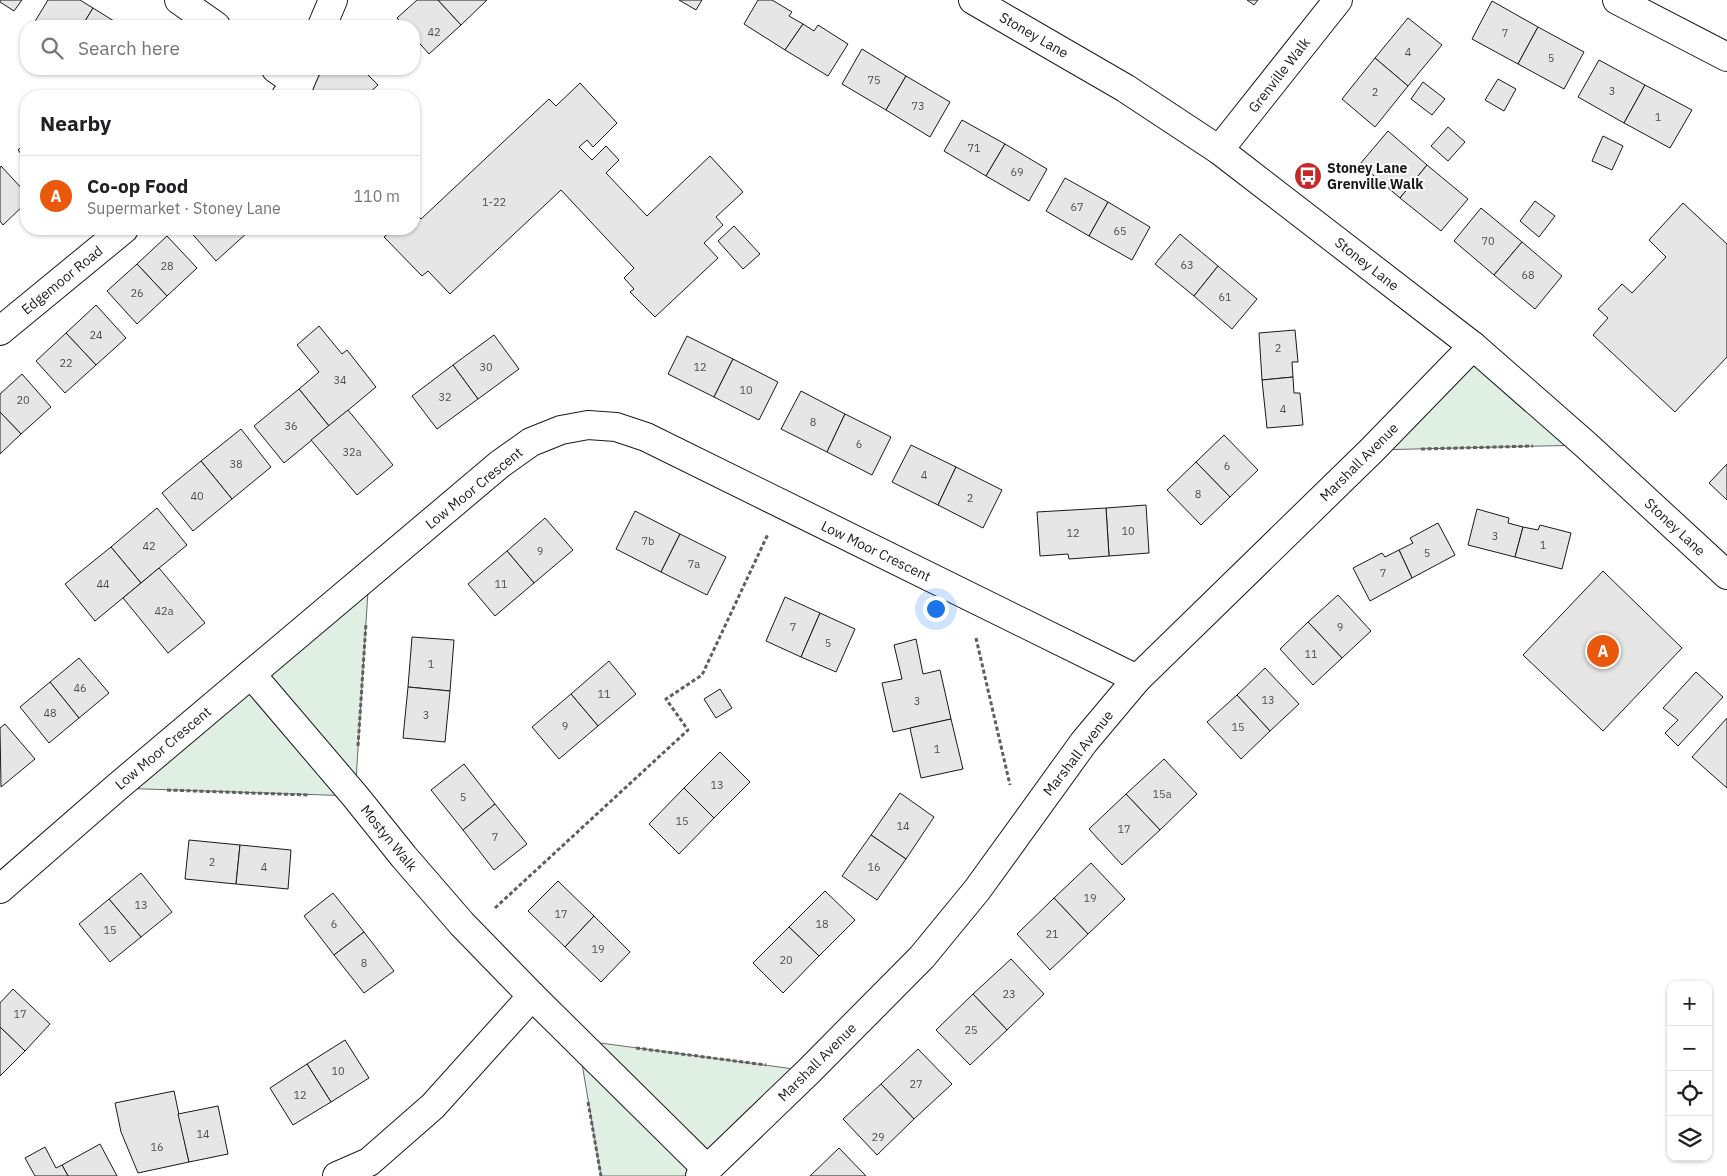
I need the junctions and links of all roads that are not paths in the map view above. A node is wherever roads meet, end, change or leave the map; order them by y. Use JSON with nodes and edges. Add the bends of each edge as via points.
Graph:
{"nodes":[{"id":1,"x":179,"y":0,"type":"edge"},
{"id":2,"x":333,"y":0,"type":"edge"},
{"id":3,"x":973,"y":0,"type":"edge"},
{"id":4,"x":1338,"y":0,"type":"edge"},
{"id":5,"x":1617,"y":0,"type":"edge"},
{"id":6,"x":207,"y":20,"type":"edge"},
{"id":7,"x":325,"y":20,"type":"edge"},
{"id":8,"x":1727,"y":57,"type":"edge"},
{"id":9,"x":285,"y":75,"type":"edge"},
{"id":10,"x":297,"y":83,"type":"edge"},
{"id":11,"x":1219,"y":150,"type":"junction"},
{"id":12,"x":117,"y":235,"type":"edge"},
{"id":13,"x":0,"y":331,"type":"edge"},
{"id":14,"x":1473,"y":346,"type":"junction"},
{"id":15,"x":1727,"y":575,"type":"edge"},
{"id":16,"x":251,"y":674,"type":"junction"},
{"id":17,"x":1137,"y":679,"type":"junction"},
{"id":18,"x":0,"y":889,"type":"edge"},
{"id":19,"x":532,"y":996,"type":"junction"},
{"id":20,"x":703,"y":1173,"type":"edge"},
{"id":21,"x":337,"y":1176,"type":"edge"}],
"edges":[{"from":1,"to":6,"type":"street"},
{"from":2,"to":7,"type":"street"},
{"from":3,"to":11,"type":"street","name":"Stoney Lane","via":[[1125,88]]},
{"from":4,"to":11,"type":"street","name":"Grenville Walk"},
{"from":5,"to":8,"type":"street"},
{"from":9,"to":10,"type":"street"},
{"from":11,"to":14,"type":"street","name":"Stoney Lane"},
{"from":12,"to":13,"type":"street","name":"Edgemoor Road"},
{"from":14,"to":15,"type":"street","name":"Stoney Lane"},
{"from":14,"to":17,"type":"street","name":"Marshall Avenue","via":[[1372,450]]},
{"from":16,"to":17,"type":"street","name":"Low Moor Crescent","via":[[500,464],[531,442],[561,430],[588,425],[616,427],[646,437]]},
{"from":16,"to":18,"type":"street","name":"Low Moor Crescent"},
{"from":16,"to":19,"type":"street","name":"Mostyn Walk","via":[[404,857]]},
{"from":17,"to":20,"type":"street","name":"Marshall Avenue","via":[[1084,742],[977,890],[922,957]]},
{"from":19,"to":20,"type":"street","name":"Mostyn Walk"},
{"from":19,"to":21,"type":"street","via":[[433,1106],[369,1162]]}]}
